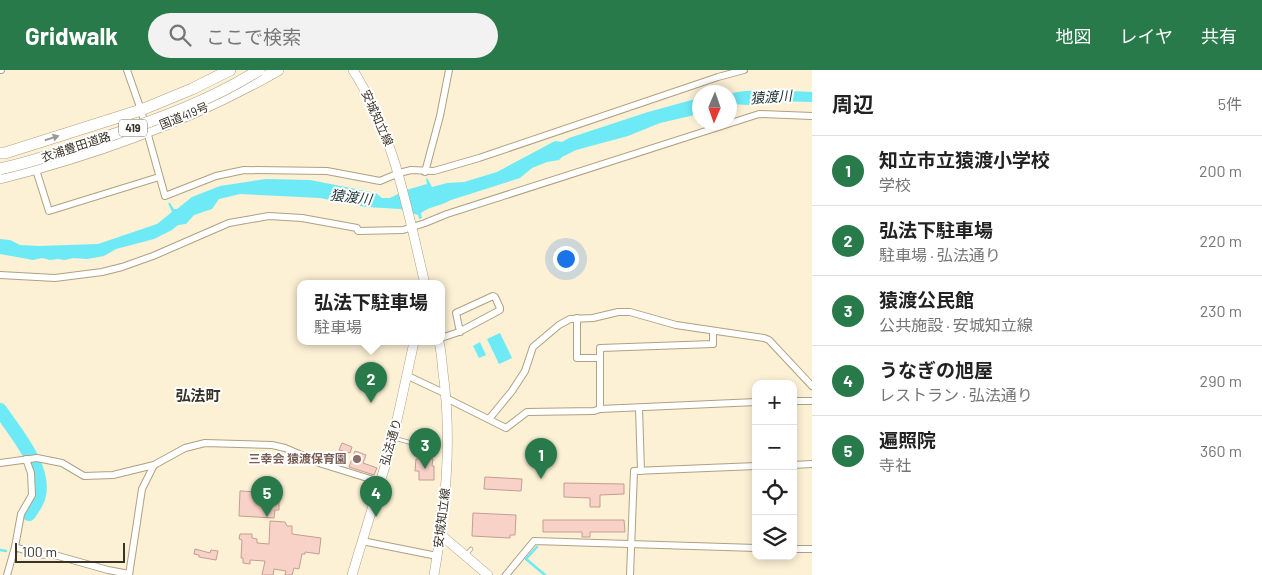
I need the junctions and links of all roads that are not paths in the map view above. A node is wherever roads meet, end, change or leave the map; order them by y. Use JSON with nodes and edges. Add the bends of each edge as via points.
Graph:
{"nodes":[{"id":1,"x":127,"y":70,"type":"edge"},
{"id":2,"x":230,"y":70,"type":"edge"},
{"id":3,"x":246,"y":70,"type":"edge"},
{"id":4,"x":259,"y":70,"type":"edge"},
{"id":5,"x":278,"y":70,"type":"edge"},
{"id":6,"x":353,"y":70,"type":"edge"},
{"id":7,"x":449,"y":70,"type":"edge"},
{"id":8,"x":744,"y":70,"type":"edge"},
{"id":9,"x":141,"y":110,"type":"junction"},
{"id":10,"x":812,"y":116,"type":"edge"},
{"id":11,"x":146,"y":132,"type":"junction"},
{"id":12,"x":1,"y":156,"type":"edge"},
{"id":13,"x":0,"y":169,"type":"edge"},
{"id":14,"x":425,"y":172,"type":"junction"},
{"id":15,"x":37,"y":173,"type":"dead end"},
{"id":16,"x":399,"y":175,"type":"junction"},
{"id":17,"x":159,"y":176,"type":"junction"},
{"id":18,"x":0,"y":178,"type":"edge"},
{"id":19,"x":411,"y":224,"type":"junction"},
{"id":20,"x":0,"y":274,"type":"edge"},
{"id":21,"x":424,"y":280,"type":"edge"},
{"id":22,"x":577,"y":318,"type":"junction"},
{"id":23,"x":713,"y":331,"type":"junction"},
{"id":24,"x":460,"y":332,"type":"junction"},
{"id":25,"x":445,"y":337,"type":"edge"},
{"id":26,"x":413,"y":345,"type":"edge"},
{"id":27,"x":438,"y":345,"type":"edge"},
{"id":28,"x":600,"y":358,"type":"junction"},
{"id":29,"x":408,"y":376,"type":"junction"},
{"id":30,"x":812,"y":386,"type":"edge"},
{"id":31,"x":446,"y":396,"type":"junction"},
{"id":32,"x":812,"y":400,"type":"edge"},
{"id":33,"x":797,"y":401,"type":"edge"},
{"id":34,"x":752,"y":402,"type":"edge"},
{"id":35,"x":639,"y":408,"type":"junction"},
{"id":36,"x":600,"y":409,"type":"junction"},
{"id":37,"x":489,"y":419,"type":"junction"},
{"id":38,"x":394,"y":438,"type":"junction"},
{"id":39,"x":420,"y":445,"type":"dead end"},
{"id":40,"x":26,"y":459,"type":"junction"},
{"id":41,"x":0,"y":463,"type":"edge"},
{"id":42,"x":812,"y":464,"type":"edge"},
{"id":43,"x":154,"y":465,"type":"junction"},
{"id":44,"x":797,"y":465,"type":"edge"},
{"id":45,"x":752,"y":466,"type":"edge"},
{"id":46,"x":641,"y":471,"type":"junction"},
{"id":47,"x":380,"y":482,"type":"junction"},
{"id":48,"x":441,"y":535,"type":"junction"},
{"id":49,"x":362,"y":541,"type":"junction"},
{"id":50,"x":632,"y":546,"type":"junction"},
{"id":51,"x":14,"y":547,"type":"junction"},
{"id":52,"x":752,"y":548,"type":"edge"},
{"id":53,"x":797,"y":549,"type":"edge"},
{"id":54,"x":812,"y":549,"type":"edge"},
{"id":55,"x":437,"y":556,"type":"junction"},
{"id":56,"x":7,"y":575,"type":"edge"},
{"id":57,"x":129,"y":575,"type":"edge"},
{"id":58,"x":352,"y":575,"type":"edge"},
{"id":59,"x":434,"y":575,"type":"edge"},
{"id":60,"x":488,"y":575,"type":"edge"},
{"id":61,"x":506,"y":575,"type":"edge"},
{"id":62,"x":630,"y":575,"type":"edge"}],
"edges":[{"from":1,"to":9,"type":"street"},
{"from":2,"to":9,"type":"highway","name":"国道419号","number":"419"},
{"from":3,"to":12,"type":"highway","name":"衣浦豊田道路","number":"419","via":[[189,100],[137,121],[57,147]]},
{"from":4,"to":13,"type":"highway","name":"衣浦豊田道路","number":"419","bridge":true,"via":[[200,102],[130,129]]},
{"from":5,"to":11,"type":"highway","name":"国道419号","number":"419","via":[[209,106]]},
{"from":6,"to":16,"type":"main road","name":"安城知立線","via":[[376,110]]},
{"from":7,"to":14,"type":"street"},
{"from":8,"to":14,"type":"street","via":[[479,158]]},
{"from":9,"to":11,"type":"street"},
{"from":12,"to":9,"type":"highway","name":"国道419号","number":"419","one_way":true},
{"from":10,"to":19,"type":"street","via":[[760,114],[425,223]]},
{"from":11,"to":17,"type":"street"},
{"from":11,"to":18,"type":"highway","name":"国道419号","number":"419","via":[[56,163]]},
{"from":14,"to":16,"type":"street","via":[[411,170]]},
{"from":15,"to":17,"type":"street","via":[[49,211]]},
{"from":16,"to":17,"type":"street","via":[[380,181],[327,171],[244,170],[216,176],[165,196]]},
{"from":16,"to":19,"type":"main road","name":"安城知立線"},
{"from":19,"to":20,"type":"street","via":[[404,230],[358,231],[357,228],[302,218],[269,216],[229,223],[153,256],[102,272],[55,278]]},
{"from":19,"to":21,"type":"main road","name":"安城知立線"},
{"from":22,"to":23,"type":"street","via":[[630,312]]},
{"from":22,"to":28,"type":"street","via":[[577,358]]},
{"from":22,"to":37,"type":"street","via":[[564,322],[534,347],[525,371]]},
{"from":23,"to":28,"type":"street","via":[[713,344],[600,348]]},
{"from":23,"to":30,"type":"street","via":[[769,340]]},
{"from":24,"to":24,"type":"street","via":[[500,310],[495,297],[456,313]]},
{"from":24,"to":25,"type":"street"},
{"from":26,"to":29,"type":"main road","name":"弘法通り"},
{"from":27,"to":31,"type":"main road","name":"安城知立線"},
{"from":28,"to":36,"type":"street"},
{"from":29,"to":31,"type":"street"},
{"from":29,"to":38,"type":"main road","name":"弘法通り","via":[[397,413]]},
{"from":31,"to":37,"type":"street"},
{"from":31,"to":48,"type":"main road","name":"安城知立線","via":[[448,449]]},
{"from":32,"to":33,"type":"street"},
{"from":34,"to":35,"type":"street"},
{"from":35,"to":36,"type":"street"},
{"from":35,"to":46,"type":"street"},
{"from":36,"to":37,"type":"street","via":[[527,412],[506,428]]},
{"from":38,"to":39,"type":"lane"},
{"from":38,"to":47,"type":"main road","name":"弘法通り"},
{"from":40,"to":41,"type":"street"},
{"from":40,"to":43,"type":"street","via":[[62,463],[84,476],[113,475]]},
{"from":40,"to":51,"type":"street","via":[[31,473],[32,495],[21,514]]},
{"from":42,"to":44,"type":"street"},
{"from":43,"to":47,"type":"street","via":[[185,448],[205,443],[272,445]]},
{"from":43,"to":57,"type":"street","via":[[142,489]]},
{"from":45,"to":46,"type":"street"},
{"from":46,"to":50,"type":"street","via":[[634,471]]},
{"from":47,"to":49,"type":"main road","name":"弘法通り"},
{"from":48,"to":55,"type":"main road","name":"安城知立線"},
{"from":48,"to":60,"type":"main road","via":[[468,552]]},
{"from":49,"to":55,"type":"street"},
{"from":49,"to":58,"type":"main road","name":"弘法通り"},
{"from":50,"to":52,"type":"street"},
{"from":50,"to":61,"type":"street","via":[[534,541]]},
{"from":50,"to":62,"type":"street"},
{"from":51,"to":56,"type":"street"},
{"from":51,"to":57,"type":"street"},
{"from":53,"to":54,"type":"street"},
{"from":55,"to":59,"type":"main road","name":"安城知立線"}]}
